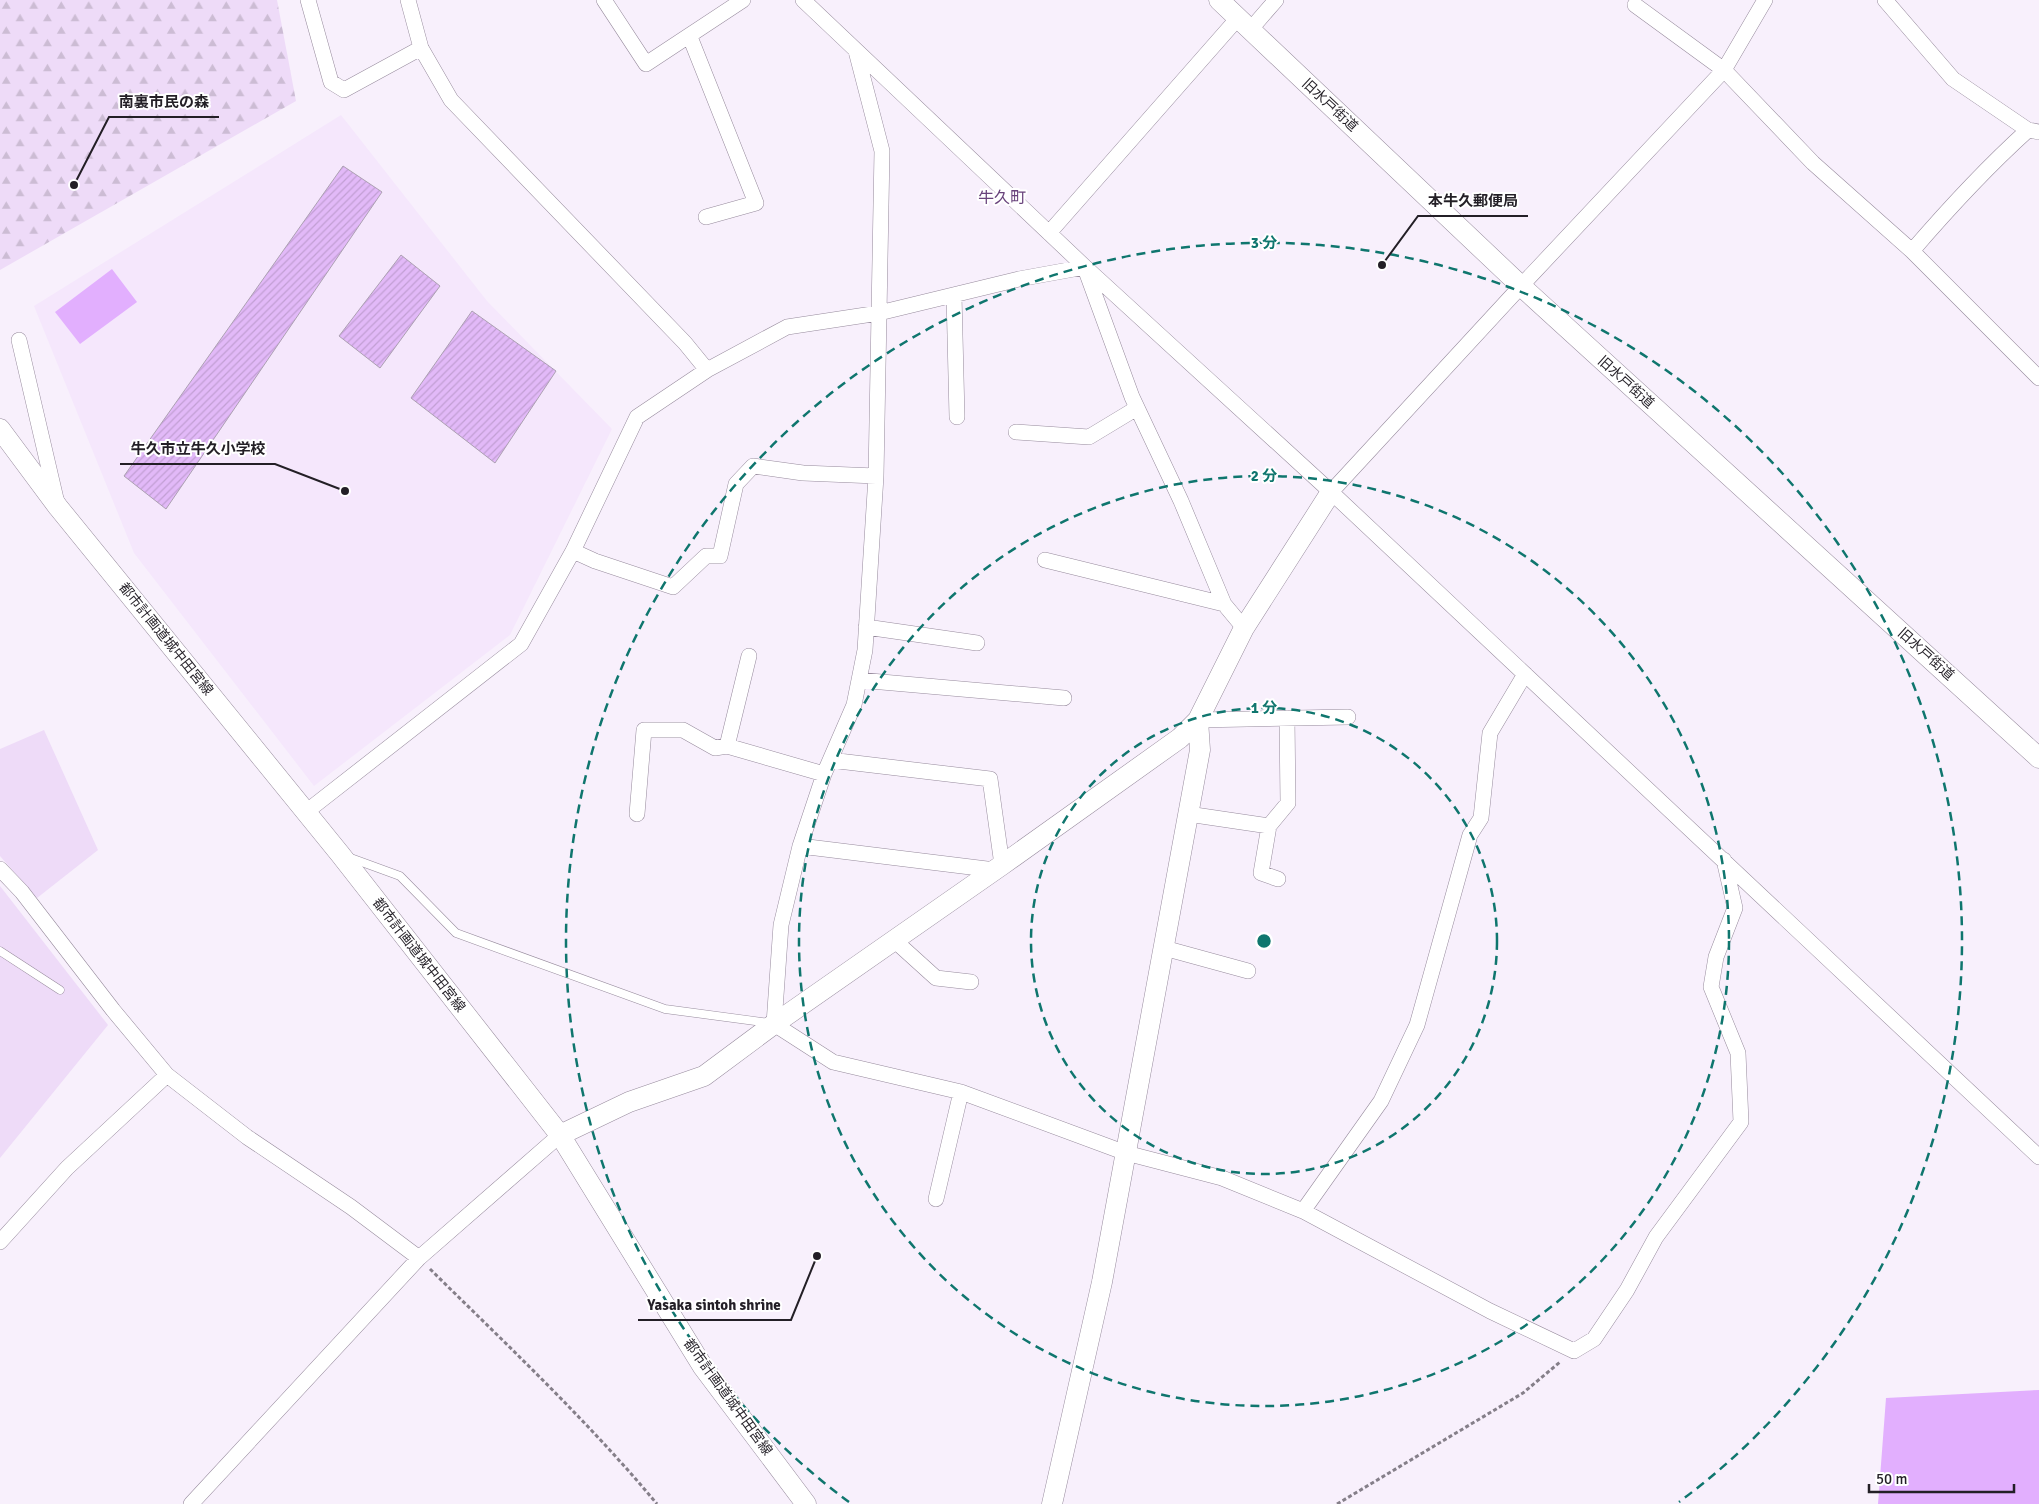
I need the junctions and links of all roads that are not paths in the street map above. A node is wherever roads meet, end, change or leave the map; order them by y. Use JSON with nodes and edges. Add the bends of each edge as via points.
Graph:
{"nodes":[{"id":1,"x":308,"y":0,"type":"edge"},
{"id":2,"x":408,"y":0,"type":"edge"},
{"id":3,"x":604,"y":0,"type":"edge"},
{"id":4,"x":743,"y":0,"type":"edge"},
{"id":5,"x":803,"y":0,"type":"edge"},
{"id":6,"x":1219,"y":0,"type":"edge"},
{"id":7,"x":1276,"y":0,"type":"edge"},
{"id":8,"x":1766,"y":0,"type":"edge"},
{"id":9,"x":1885,"y":0,"type":"edge"},
{"id":10,"x":1635,"y":5,"type":"dead end"},
{"id":11,"x":1244,"y":24,"type":"junction"},
{"id":12,"x":690,"y":37,"type":"junction"},
{"id":13,"x":421,"y":48,"type":"junction"},
{"id":14,"x":856,"y":51,"type":"junction"},
{"id":15,"x":1724,"y":70,"type":"junction"},
{"id":16,"x":2034,"y":131,"type":"edge"},
{"id":17,"x":706,"y":217,"type":"dead end"},
{"id":18,"x":1049,"y":233,"type":"junction"},
{"id":19,"x":1912,"y":251,"type":"junction"},
{"id":20,"x":1085,"y":267,"type":"junction"},
{"id":21,"x":1521,"y":286,"type":"junction"},
{"id":22,"x":954,"y":295,"type":"junction"},
{"id":23,"x":879,"y":313,"type":"junction"},
{"id":24,"x":19,"y":340,"type":"dead end"},
{"id":25,"x":706,"y":370,"type":"junction"},
{"id":26,"x":2039,"y":378,"type":"edge"},
{"id":27,"x":1137,"y":408,"type":"junction"},
{"id":28,"x":957,"y":417,"type":"dead end"},
{"id":29,"x":0,"y":429,"type":"edge"},
{"id":30,"x":1016,"y":432,"type":"dead end"},
{"id":31,"x":876,"y":476,"type":"junction"},
{"id":32,"x":1331,"y":492,"type":"junction"},
{"id":33,"x":58,"y":507,"type":"junction"},
{"id":34,"x":573,"y":551,"type":"junction"},
{"id":35,"x":1045,"y":560,"type":"dead end"},
{"id":36,"x":1224,"y":604,"type":"junction"},
{"id":37,"x":866,"y":627,"type":"junction"},
{"id":38,"x":1244,"y":628,"type":"junction"},
{"id":39,"x":977,"y":643,"type":"dead end"},
{"id":40,"x":749,"y":656,"type":"dead end"},
{"id":41,"x":1525,"y":674,"type":"junction"},
{"id":42,"x":859,"y":680,"type":"junction"},
{"id":43,"x":1064,"y":698,"type":"dead end"},
{"id":44,"x":1348,"y":717,"type":"dead end"},
{"id":45,"x":1288,"y":718,"type":"junction"},
{"id":46,"x":1198,"y":720,"type":"junction"},
{"id":47,"x":727,"y":746,"type":"junction"},
{"id":48,"x":2039,"y":758,"type":"edge"},
{"id":49,"x":830,"y":760,"type":"junction"},
{"id":50,"x":824,"y":774,"type":"junction"},
{"id":51,"x":306,"y":812,"type":"junction"},
{"id":52,"x":637,"y":814,"type":"dead end"},
{"id":53,"x":1188,"y":814,"type":"junction"},
{"id":54,"x":1268,"y":826,"type":"junction"},
{"id":55,"x":800,"y":846,"type":"junction"},
{"id":56,"x":340,"y":854,"type":"junction"},
{"id":57,"x":1724,"y":860,"type":"junction"},
{"id":58,"x":998,"y":868,"type":"junction"},
{"id":59,"x":0,"y":869,"type":"edge"},
{"id":60,"x":1278,"y":878,"type":"dead end"},
{"id":61,"x":894,"y":940,"type":"junction"},
{"id":62,"x":1164,"y":948,"type":"junction"},
{"id":63,"x":0,"y":951,"type":"edge"},
{"id":64,"x":1248,"y":971,"type":"dead end"},
{"id":65,"x":971,"y":982,"type":"dead end"},
{"id":66,"x":60,"y":990,"type":"dead end"},
{"id":67,"x":774,"y":1024,"type":"junction"},
{"id":68,"x":167,"y":1075,"type":"junction"},
{"id":69,"x":961,"y":1092,"type":"junction"},
{"id":70,"x":560,"y":1135,"type":"junction"},
{"id":71,"x":1126,"y":1153,"type":"junction"},
{"id":72,"x":2039,"y":1157,"type":"edge"},
{"id":73,"x":936,"y":1199,"type":"dead end"},
{"id":74,"x":1304,"y":1211,"type":"junction"},
{"id":75,"x":0,"y":1242,"type":"edge"},
{"id":76,"x":420,"y":1258,"type":"junction"},
{"id":77,"x":190,"y":1504,"type":"edge"},
{"id":78,"x":806,"y":1504,"type":"edge"},
{"id":79,"x":1052,"y":1504,"type":"edge"}],
"edges":[{"from":1,"to":13,"type":"street","via":[[331,82],[344,90]]},
{"from":2,"to":13,"type":"street"},
{"from":3,"to":12,"type":"street","via":[[646,64]]},
{"from":4,"to":12,"type":"street"},
{"from":5,"to":14,"type":"street"},
{"from":6,"to":11,"type":"street","name":"旧水戸街道"},
{"from":7,"to":11,"type":"street"},
{"from":8,"to":15,"type":"street"},
{"from":9,"to":16,"type":"street","via":[[1953,79]]},
{"from":10,"to":15,"type":"street"},
{"from":11,"to":18,"type":"street"},
{"from":11,"to":21,"type":"street","name":"旧水戸街道"},
{"from":12,"to":17,"type":"street","via":[[756,203]]},
{"from":13,"to":25,"type":"street","via":[[451,100],[672,329]]},
{"from":14,"to":18,"type":"street"},
{"from":14,"to":23,"type":"street","via":[[882,150]]},
{"from":15,"to":19,"type":"street","via":[[1813,163]]},
{"from":15,"to":21,"type":"street"},
{"from":16,"to":19,"type":"street","via":[[1993,162]]},
{"from":18,"to":20,"type":"street"},
{"from":19,"to":26,"type":"street"},
{"from":20,"to":22,"type":"street"},
{"from":20,"to":27,"type":"street"},
{"from":20,"to":32,"type":"street"},
{"from":21,"to":32,"type":"street"},
{"from":21,"to":48,"type":"street","name":"旧水戸街道"},
{"from":22,"to":23,"type":"street"},
{"from":22,"to":28,"type":"street"},
{"from":23,"to":25,"type":"street","via":[[787,327]]},
{"from":23,"to":31,"type":"street"},
{"from":24,"to":33,"type":"street"},
{"from":25,"to":34,"type":"street","via":[[638,417]]},
{"from":27,"to":30,"type":"street","via":[[1089,437]]},
{"from":27,"to":36,"type":"street"},
{"from":29,"to":33,"type":"street","name":"都市計画道城中田宮線"},
{"from":31,"to":34,"type":"street","via":[[803,473],[753,466],[736,484],[720,556],[706,556],[673,587]]},
{"from":31,"to":37,"type":"street"},
{"from":32,"to":38,"type":"street"},
{"from":32,"to":41,"type":"street"},
{"from":33,"to":51,"type":"street","name":"都市計画道城中田宮線"},
{"from":34,"to":51,"type":"street","via":[[521,644]]},
{"from":35,"to":36,"type":"street"},
{"from":36,"to":38,"type":"street"},
{"from":37,"to":39,"type":"street"},
{"from":37,"to":42,"type":"street"},
{"from":38,"to":46,"type":"street"},
{"from":40,"to":47,"type":"street"},
{"from":41,"to":57,"type":"street"},
{"from":41,"to":74,"type":"street","via":[[1490,733],[1481,818],[1470,835],[1417,1025],[1381,1101]]},
{"from":42,"to":43,"type":"street"},
{"from":42,"to":49,"type":"street","via":[[854,705]]},
{"from":44,"to":45,"type":"street"},
{"from":45,"to":46,"type":"street"},
{"from":45,"to":54,"type":"street","via":[[1288,803]]},
{"from":46,"to":53,"type":"street","via":[[1200,750]]},
{"from":46,"to":58,"type":"street","via":[[1180,738]]},
{"from":47,"to":50,"type":"street"},
{"from":47,"to":52,"type":"street","via":[[715,748],[683,730],[644,730]]},
{"from":49,"to":50,"type":"street"},
{"from":49,"to":58,"type":"street","via":[[990,779]]},
{"from":50,"to":55,"type":"street"},
{"from":51,"to":56,"type":"street","name":"都市計画道城中田宮線"},
{"from":53,"to":54,"type":"street"},
{"from":53,"to":62,"type":"street"},
{"from":54,"to":60,"type":"street","via":[[1261,873]]},
{"from":55,"to":58,"type":"street"},
{"from":55,"to":67,"type":"street","via":[[781,925]]},
{"from":56,"to":67,"type":"lane","via":[[400,876],[456,933],[665,1009]]},
{"from":56,"to":70,"type":"street","name":"都市計画道城中田宮線"},
{"from":57,"to":72,"type":"street"},
{"from":57,"to":74,"type":"street","via":[[1735,908],[1716,957],[1711,987],[1738,1053],[1741,1122],[1656,1237],[1594,1339],[1574,1351],[1490,1311]]},
{"from":58,"to":61,"type":"street"},
{"from":59,"to":68,"type":"street","via":[[22,892]]},
{"from":61,"to":65,"type":"street","via":[[936,978]]},
{"from":61,"to":67,"type":"street"},
{"from":62,"to":64,"type":"street"},
{"from":62,"to":71,"type":"street"},
{"from":63,"to":66,"type":"lane"},
{"from":67,"to":69,"type":"street","via":[[833,1062]]},
{"from":67,"to":70,"type":"street","via":[[704,1076],[629,1102]]},
{"from":68,"to":75,"type":"street","via":[[67,1168]]},
{"from":68,"to":76,"type":"street","via":[[247,1136]]},
{"from":69,"to":71,"type":"street"},
{"from":69,"to":73,"type":"street"},
{"from":70,"to":76,"type":"street"},
{"from":70,"to":78,"type":"street","name":"都市計画道城中田宮線","via":[[703,1367]]},
{"from":71,"to":74,"type":"street","via":[[1222,1178]]},
{"from":71,"to":79,"type":"street","via":[[1102,1282]]},
{"from":76,"to":77,"type":"street"}]}
